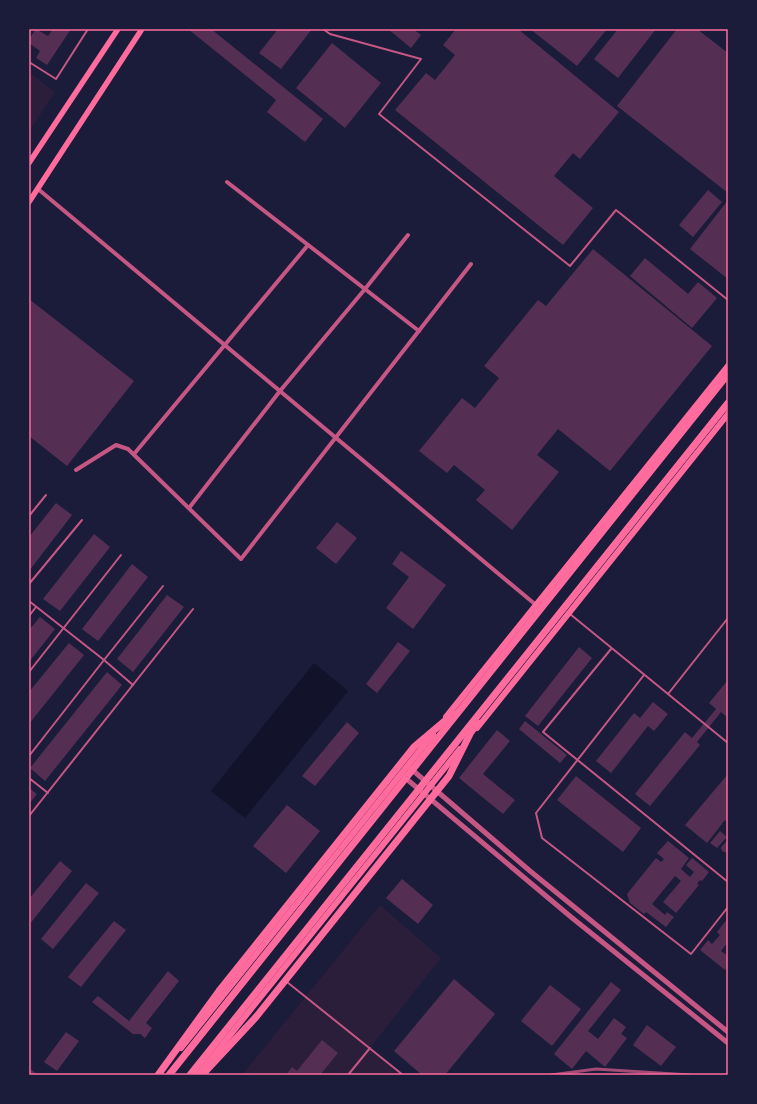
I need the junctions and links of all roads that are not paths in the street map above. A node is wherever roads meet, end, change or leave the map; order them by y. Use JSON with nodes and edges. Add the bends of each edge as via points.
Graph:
{"nodes":[{"id":1,"x":88,"y":29,"type":"edge"},
{"id":2,"x":118,"y":29,"type":"edge"},
{"id":3,"x":142,"y":29,"type":"edge"},
{"id":4,"x":323,"y":29,"type":"edge"},
{"id":5,"x":29,"y":62,"type":"edge"},
{"id":6,"x":29,"y":164,"type":"edge"},
{"id":7,"x":227,"y":182,"type":"dead end"},
{"id":8,"x":38,"y":189,"type":"junction"},
{"id":9,"x":29,"y":202,"type":"edge"},
{"id":10,"x":408,"y":235,"type":"dead end"},
{"id":11,"x":308,"y":245,"type":"junction"},
{"id":12,"x":471,"y":264,"type":"dead end"},
{"id":13,"x":365,"y":289,"type":"junction"},
{"id":14,"x":728,"y":300,"type":"edge"},
{"id":15,"x":419,"y":331,"type":"junction"},
{"id":16,"x":224,"y":345,"type":"junction"},
{"id":17,"x":728,"y":366,"type":"edge"},
{"id":18,"x":728,"y":374,"type":"edge"},
{"id":19,"x":280,"y":392,"type":"junction"},
{"id":20,"x":728,"y":404,"type":"edge"},
{"id":21,"x":728,"y":414,"type":"edge"},
{"id":22,"x":335,"y":437,"type":"junction"},
{"id":23,"x":134,"y":454,"type":"junction"},
{"id":24,"x":76,"y":470,"type":"dead end"},
{"id":25,"x":46,"y":495,"type":"dead end"},
{"id":26,"x":189,"y":508,"type":"junction"},
{"id":27,"x":29,"y":516,"type":"edge"},
{"id":28,"x":82,"y":520,"type":"dead end"},
{"id":29,"x":121,"y":555,"type":"dead end"},
{"id":30,"x":29,"y":584,"type":"edge"},
{"id":31,"x":163,"y":586,"type":"dead end"},
{"id":32,"x":29,"y":601,"type":"edge"},
{"id":33,"x":536,"y":605,"type":"junction"},
{"id":34,"x":36,"y":607,"type":"junction"},
{"id":35,"x":193,"y":609,"type":"dead end"},
{"id":36,"x":569,"y":613,"type":"junction"},
{"id":37,"x":29,"y":616,"type":"edge"},
{"id":38,"x":728,"y":618,"type":"edge"},
{"id":39,"x":63,"y":628,"type":"junction"},
{"id":40,"x":509,"y":649,"type":"junction"},
{"id":41,"x":611,"y":649,"type":"junction"},
{"id":42,"x":104,"y":660,"type":"junction"},
{"id":43,"x":522,"y":661,"type":"junction"},
{"id":44,"x":29,"y":672,"type":"edge"},
{"id":45,"x":644,"y":675,"type":"junction"},
{"id":46,"x":133,"y":685,"type":"junction"},
{"id":47,"x":668,"y":694,"type":"junction"},
{"id":48,"x":728,"y":743,"type":"edge"},
{"id":49,"x":29,"y":756,"type":"edge"},
{"id":50,"x":577,"y":760,"type":"junction"},
{"id":51,"x":407,"y":766,"type":"junction"},
{"id":52,"x":401,"y":774,"type":"junction"},
{"id":53,"x":29,"y":778,"type":"edge"},
{"id":54,"x":431,"y":785,"type":"junction"},
{"id":55,"x":48,"y":793,"type":"junction"},
{"id":56,"x":425,"y":793,"type":"junction"},
{"id":57,"x":29,"y":816,"type":"edge"},
{"id":58,"x":728,"y":882,"type":"edge"},
{"id":59,"x":728,"y":907,"type":"edge"},
{"id":60,"x":278,"y":975,"type":"junction"},
{"id":61,"x":728,"y":1032,"type":"edge"},
{"id":62,"x":728,"y":1043,"type":"edge"},
{"id":63,"x":370,"y":1048,"type":"junction"},
{"id":64,"x":159,"y":1075,"type":"edge"},
{"id":65,"x":169,"y":1075,"type":"edge"},
{"id":66,"x":190,"y":1075,"type":"edge"},
{"id":67,"x":198,"y":1075,"type":"edge"},
{"id":68,"x":202,"y":1075,"type":"edge"},
{"id":69,"x":348,"y":1075,"type":"edge"},
{"id":70,"x":404,"y":1075,"type":"edge"}],
"edges":[{"from":1,"to":5,"type":"lane","via":[[56,79]]},
{"from":2,"to":6,"type":"main road"},
{"from":3,"to":8,"type":"main road"},
{"from":4,"to":14,"type":"lane","via":[[330,34],[421,59],[379,114],[570,266],[616,210]]},
{"from":7,"to":11,"type":"street"},
{"from":8,"to":9,"type":"main road"},
{"from":8,"to":16,"type":"street"},
{"from":10,"to":13,"type":"street"},
{"from":11,"to":13,"type":"street"},
{"from":11,"to":16,"type":"street"},
{"from":12,"to":15,"type":"street"},
{"from":13,"to":15,"type":"street"},
{"from":13,"to":19,"type":"street"},
{"from":15,"to":22,"type":"street"},
{"from":16,"to":19,"type":"street"},
{"from":16,"to":23,"type":"street"},
{"from":17,"to":33,"type":"main road"},
{"from":18,"to":40,"type":"highway"},
{"from":19,"to":22,"type":"street"},
{"from":19,"to":26,"type":"street"},
{"from":20,"to":43,"type":"highway"},
{"from":21,"to":36,"type":"main road"},
{"from":22,"to":26,"type":"street","via":[[241,559]]},
{"from":22,"to":33,"type":"street"},
{"from":23,"to":24,"type":"street","via":[[128,448],[116,445]]},
{"from":23,"to":26,"type":"street"},
{"from":25,"to":27,"type":"lane"},
{"from":28,"to":30,"type":"lane"},
{"from":29,"to":39,"type":"lane"},
{"from":31,"to":42,"type":"lane"},
{"from":32,"to":34,"type":"lane"},
{"from":33,"to":51,"type":"main road"},
{"from":34,"to":37,"type":"lane"},
{"from":34,"to":39,"type":"lane"},
{"from":35,"to":46,"type":"lane"},
{"from":36,"to":41,"type":"lane"},
{"from":36,"to":54,"type":"main road"},
{"from":38,"to":47,"type":"lane"},
{"from":39,"to":42,"type":"lane"},
{"from":39,"to":44,"type":"lane"},
{"from":40,"to":64,"type":"highway","via":[[451,716],[414,747],[231,975]]},
{"from":40,"to":65,"type":"highway"},
{"from":41,"to":45,"type":"lane"},
{"from":41,"to":50,"type":"lane","via":[[543,732]]},
{"from":42,"to":46,"type":"lane"},
{"from":42,"to":49,"type":"lane"},
{"from":43,"to":66,"type":"highway"},
{"from":43,"to":68,"type":"highway","via":[[471,732],[449,776],[256,1017]]},
{"from":45,"to":47,"type":"lane"},
{"from":45,"to":50,"type":"lane"},
{"from":46,"to":55,"type":"lane"},
{"from":47,"to":48,"type":"lane"},
{"from":50,"to":58,"type":"lane"},
{"from":50,"to":59,"type":"lane","via":[[536,813],[542,838],[690,954]]},
{"from":51,"to":52,"type":"main road"},
{"from":51,"to":54,"type":"street"},
{"from":52,"to":56,"type":"street"},
{"from":52,"to":64,"type":"main road"},
{"from":53,"to":55,"type":"lane"},
{"from":54,"to":56,"type":"main road"},
{"from":54,"to":61,"type":"street","via":[[530,871]]},
{"from":55,"to":57,"type":"lane"},
{"from":56,"to":60,"type":"main road"},
{"from":56,"to":62,"type":"street","via":[[571,917]]},
{"from":60,"to":63,"type":"lane"},
{"from":60,"to":67,"type":"main road"},
{"from":63,"to":69,"type":"lane"},
{"from":63,"to":70,"type":"lane"}]}
